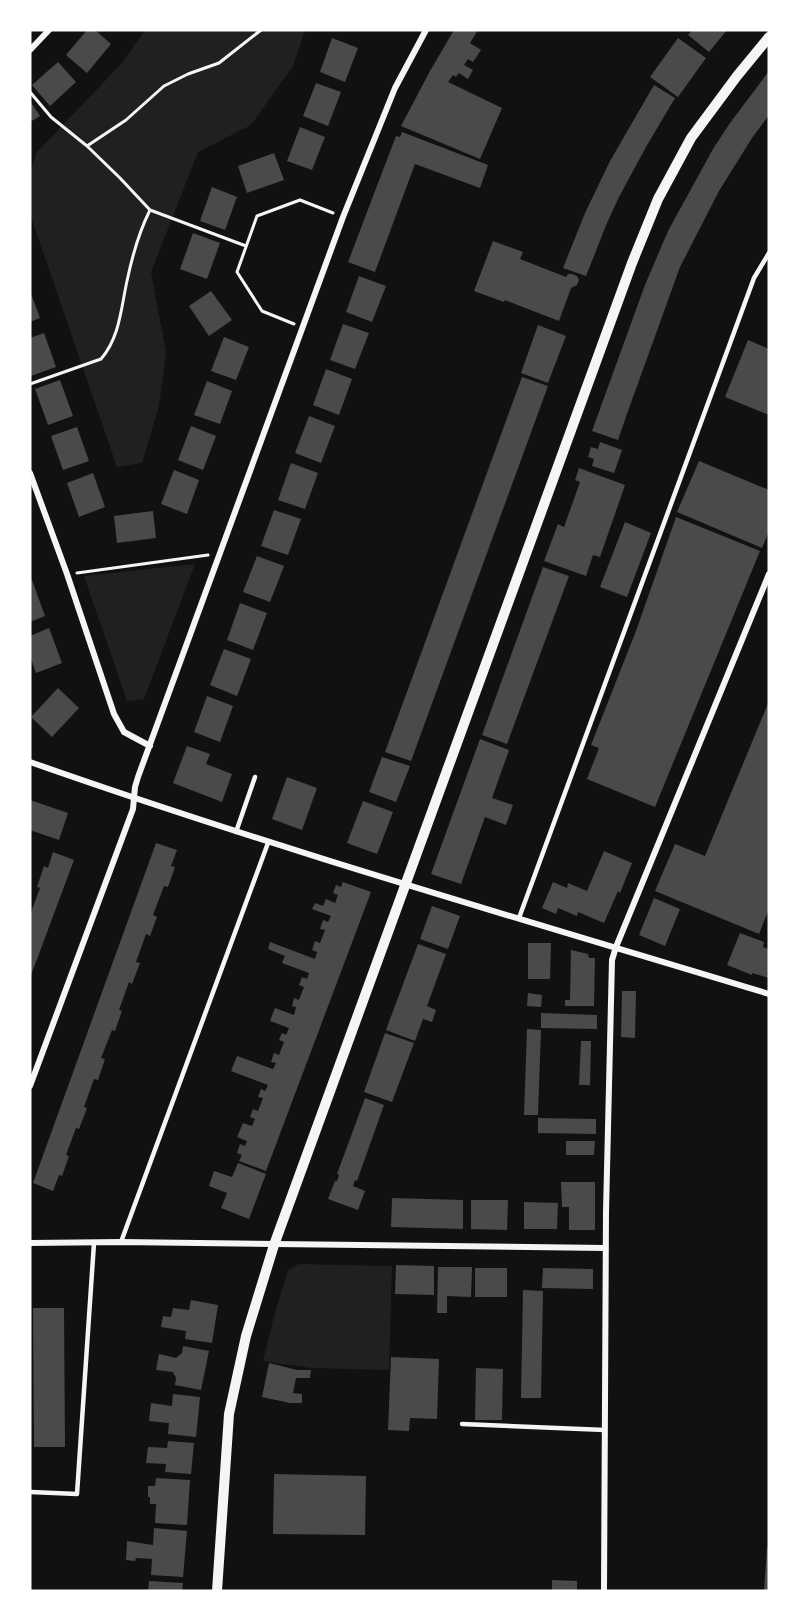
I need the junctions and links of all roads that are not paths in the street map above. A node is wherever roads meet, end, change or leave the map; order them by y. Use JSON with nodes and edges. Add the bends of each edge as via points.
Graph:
{"nodes":[{"id":1,"x":50,"y":30,"type":"edge"},
{"id":2,"x":426,"y":30,"type":"edge"},
{"id":3,"x":769,"y":37,"type":"edge"},
{"id":4,"x":30,"y":50,"type":"edge"},
{"id":5,"x":769,"y":253,"type":"edge"},
{"id":6,"x":30,"y":473,"type":"edge"},
{"id":7,"x":769,"y":574,"type":"edge"},
{"id":8,"x":150,"y":746,"type":"junction"},
{"id":9,"x":30,"y":762,"type":"edge"},
{"id":10,"x":255,"y":777,"type":"dead end"},
{"id":11,"x":133,"y":798,"type":"junction"},
{"id":12,"x":236,"y":832,"type":"junction"},
{"id":13,"x":268,"y":843,"type":"junction"},
{"id":14,"x":406,"y":883,"type":"junction"},
{"id":15,"x":519,"y":918,"type":"junction"},
{"id":16,"x":616,"y":947,"type":"junction"},
{"id":17,"x":769,"y":994,"type":"edge"},
{"id":18,"x":30,"y":1086,"type":"edge"},
{"id":19,"x":121,"y":1242,"type":"junction"},
{"id":20,"x":30,"y":1243,"type":"edge"},
{"id":21,"x":94,"y":1243,"type":"junction"},
{"id":22,"x":274,"y":1245,"type":"junction"},
{"id":23,"x":606,"y":1248,"type":"junction"},
{"id":24,"x":462,"y":1424,"type":"dead end"},
{"id":25,"x":605,"y":1430,"type":"junction"},
{"id":26,"x":31,"y":1492,"type":"edge"},
{"id":27,"x":217,"y":1591,"type":"edge"},
{"id":28,"x":604,"y":1591,"type":"edge"}],
"edges":[{"from":1,"to":4,"type":"street"},
{"from":2,"to":8,"type":"street","via":[[395,88],[343,217]]},
{"from":3,"to":14,"type":"street","via":[[691,138],[658,199]]},
{"from":5,"to":15,"type":"lane","via":[[754,278]]},
{"from":6,"to":8,"type":"street","via":[[114,714],[124,732]]},
{"from":7,"to":16,"type":"street"},
{"from":8,"to":11,"type":"street"},
{"from":9,"to":11,"type":"street"},
{"from":10,"to":12,"type":"lane"},
{"from":11,"to":12,"type":"street"},
{"from":11,"to":18,"type":"street","via":[[133,809]]},
{"from":12,"to":13,"type":"street"},
{"from":13,"to":14,"type":"street"},
{"from":13,"to":19,"type":"lane"},
{"from":14,"to":15,"type":"street"},
{"from":14,"to":22,"type":"street"},
{"from":15,"to":16,"type":"street"},
{"from":16,"to":17,"type":"street"},
{"from":16,"to":23,"type":"street","via":[[612,960]]},
{"from":19,"to":21,"type":"street"},
{"from":19,"to":22,"type":"street"},
{"from":20,"to":21,"type":"street"},
{"from":21,"to":26,"type":"lane","via":[[77,1494]]},
{"from":22,"to":23,"type":"street"},
{"from":22,"to":27,"type":"street","via":[[246,1336],[229,1414]]},
{"from":23,"to":25,"type":"street"},
{"from":24,"to":25,"type":"lane"},
{"from":25,"to":28,"type":"street"}]}
